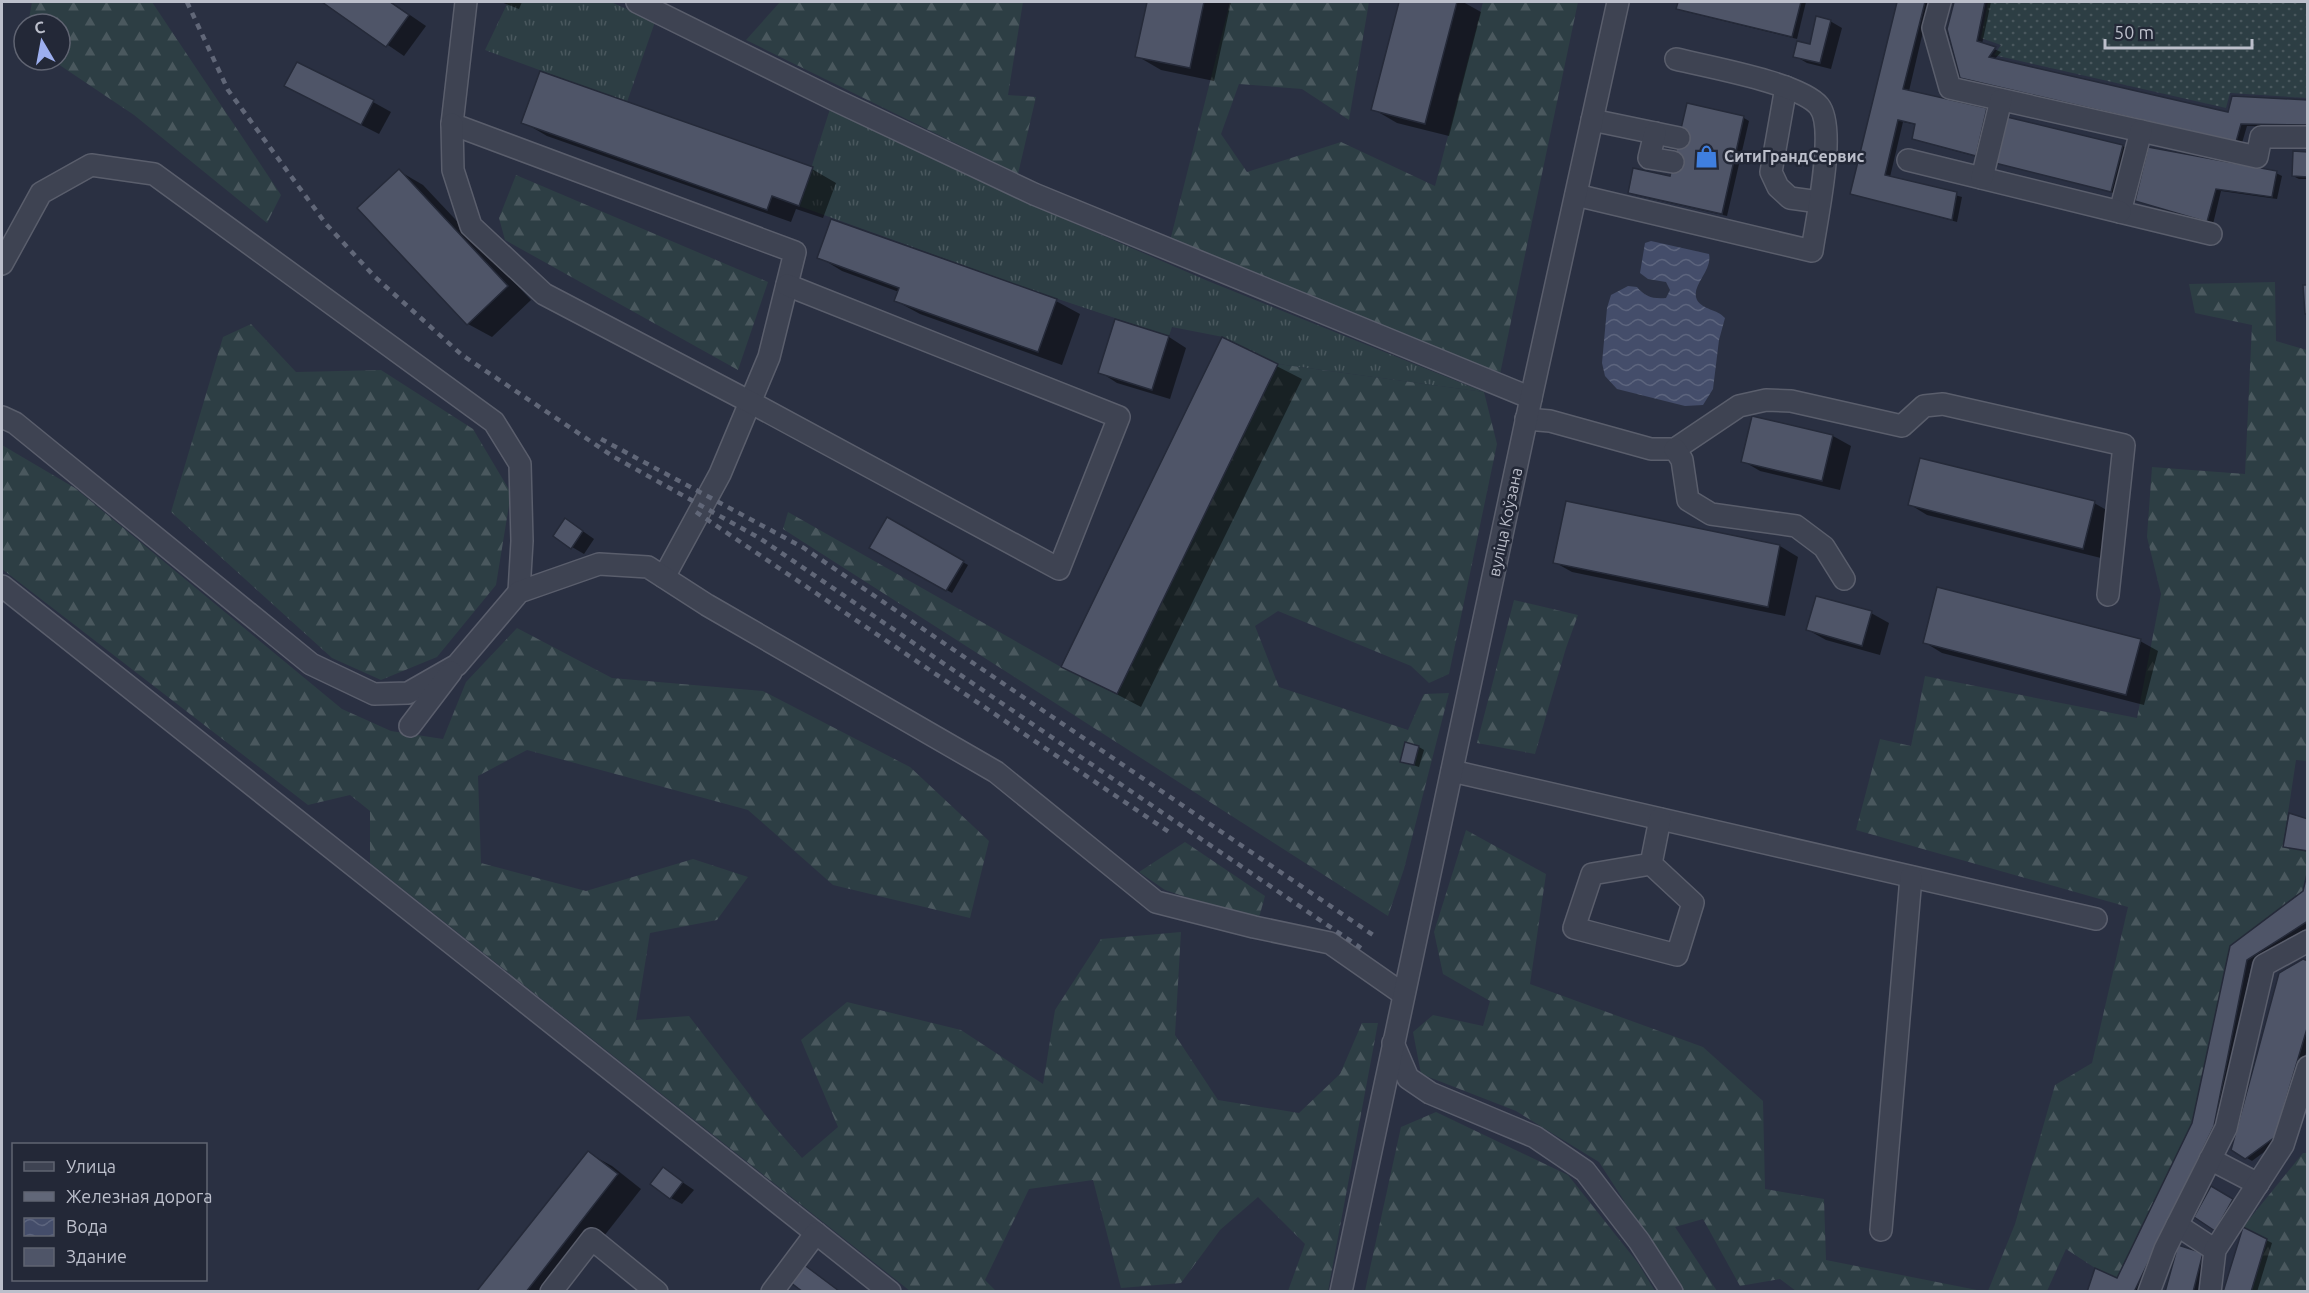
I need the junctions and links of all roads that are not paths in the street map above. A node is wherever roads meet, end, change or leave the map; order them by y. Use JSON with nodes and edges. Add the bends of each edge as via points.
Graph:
{"nodes":[{"id":1,"x":466,"y":2,"type":"edge"},
{"id":2,"x":638,"y":2,"type":"edge"},
{"id":3,"x":1618,"y":2,"type":"edge"},
{"id":4,"x":1940,"y":2,"type":"edge"},
{"id":5,"x":1676,"y":59,"type":"dead end"},
{"id":6,"x":1786,"y":87,"type":"junction"},
{"id":7,"x":2001,"y":100,"type":"junction"},
{"id":8,"x":1592,"y":120,"type":"junction"},
{"id":9,"x":452,"y":124,"type":"junction"},
{"id":10,"x":2140,"y":131,"type":"junction"},
{"id":11,"x":1655,"y":133,"type":"junction"},
{"id":12,"x":2307,"y":137,"type":"edge"},
{"id":13,"x":1679,"y":138,"type":"dead end"},
{"id":14,"x":1908,"y":160,"type":"dead end"},
{"id":15,"x":1673,"y":162,"type":"dead end"},
{"id":16,"x":1982,"y":178,"type":"junction"},
{"id":17,"x":1576,"y":195,"type":"junction"},
{"id":18,"x":1819,"y":202,"type":"junction"},
{"id":19,"x":2120,"y":212,"type":"junction"},
{"id":20,"x":2211,"y":234,"type":"dead end"},
{"id":21,"x":2,"y":264,"type":"edge"},
{"id":22,"x":787,"y":285,"type":"junction"},
{"id":23,"x":750,"y":402,"type":"junction"},
{"id":24,"x":1529,"y":408,"type":"junction"},
{"id":25,"x":2,"y":417,"type":"edge"},
{"id":26,"x":1675,"y":449,"type":"junction"},
{"id":27,"x":664,"y":577,"type":"junction"},
{"id":28,"x":1844,"y":579,"type":"dead end"},
{"id":29,"x":2,"y":586,"type":"edge"},
{"id":30,"x":519,"y":592,"type":"junction"},
{"id":31,"x":2108,"y":595,"type":"dead end"},
{"id":32,"x":457,"y":665,"type":"junction"},
{"id":33,"x":410,"y":726,"type":"dead end"},
{"id":34,"x":1452,"y":771,"type":"junction"},
{"id":35,"x":1660,"y":819,"type":"junction"},
{"id":36,"x":1651,"y":864,"type":"junction"},
{"id":37,"x":1911,"y":877,"type":"junction"},
{"id":38,"x":2096,"y":919,"type":"dead end"},
{"id":39,"x":2307,"y":940,"type":"edge"},
{"id":40,"x":1403,"y":994,"type":"junction"},
{"id":41,"x":1393,"y":1043,"type":"junction"},
{"id":42,"x":2307,"y":1067,"type":"edge"},
{"id":43,"x":2210,"y":1159,"type":"junction"},
{"id":44,"x":2258,"y":1184,"type":"junction"},
{"id":45,"x":2177,"y":1226,"type":"junction"},
{"id":46,"x":1881,"y":1230,"type":"dead end"},
{"id":47,"x":816,"y":1233,"type":"junction"},
{"id":48,"x":2215,"y":1250,"type":"junction"},
{"id":49,"x":551,"y":1292,"type":"edge"},
{"id":50,"x":657,"y":1292,"type":"edge"},
{"id":51,"x":772,"y":1292,"type":"edge"},
{"id":52,"x":890,"y":1292,"type":"edge"},
{"id":53,"x":1341,"y":1292,"type":"edge"},
{"id":54,"x":1672,"y":1292,"type":"edge"},
{"id":55,"x":2149,"y":1292,"type":"edge"},
{"id":56,"x":2210,"y":1292,"type":"edge"}],
"edges":[{"from":1,"to":9,"type":"street"},
{"from":2,"to":24,"type":"street","via":[[1034,194]]},
{"from":3,"to":8,"type":"street","name":"вуліца Коўзана"},
{"from":4,"to":7,"type":"street","via":[[1933,28],[1950,88]]},
{"from":5,"to":6,"type":"street"},
{"from":6,"to":18,"type":"street","via":[[1808,96],[1821,108],[1825,120],[1827,144]]},
{"from":6,"to":18,"type":"street","via":[[1771,172],[1778,187],[1790,198]]},
{"from":7,"to":10,"type":"street"},
{"from":7,"to":16,"type":"street"},
{"from":8,"to":11,"type":"street"},
{"from":8,"to":17,"type":"street","name":"вуліца Коўзана"},
{"from":9,"to":22,"type":"street","via":[[795,252]]},
{"from":9,"to":23,"type":"street","via":[[453,170],[471,226],[544,294]]},
{"from":10,"to":12,"type":"street","via":[[2257,157],[2261,137]]},
{"from":10,"to":19,"type":"street"},
{"from":11,"to":13,"type":"street"},
{"from":11,"to":15,"type":"street","via":[[1649,158]]},
{"from":14,"to":16,"type":"street"},
{"from":16,"to":19,"type":"street"},
{"from":17,"to":18,"type":"street","via":[[1812,251]]},
{"from":17,"to":24,"type":"street","name":"вуліца Коўзана"},
{"from":19,"to":20,"type":"street"},
{"from":21,"to":30,"type":"street","via":[[41,193],[91,165],[154,174],[494,422],[520,464]]},
{"from":22,"to":23,"type":"street","via":[[769,357]]},
{"from":22,"to":23,"type":"street","via":[[1119,417],[1059,569]]},
{"from":23,"to":27,"type":"street","via":[[720,474]]},
{"from":24,"to":26,"type":"street","via":[[1550,421],[1651,449]]},
{"from":24,"to":34,"type":"street","name":"вуліца Коўзана"},
{"from":25,"to":32,"type":"street","via":[[15,423],[311,664],[374,694],[408,693]]},
{"from":26,"to":28,"type":"street","via":[[1682,460],[1688,500],[1711,514],[1796,526],[1824,547]]},
{"from":26,"to":31,"type":"street","via":[[1739,406],[1766,400],[1791,401],[1902,426],[1924,406],[1943,404],[2124,446]]},
{"from":27,"to":30,"type":"street","via":[[648,567],[599,564]]},
{"from":27,"to":40,"type":"street","via":[[996,772],[1156,902],[1330,943]]},
{"from":29,"to":47,"type":"street"},
{"from":30,"to":32,"type":"street"},
{"from":32,"to":33,"type":"street"},
{"from":34,"to":35,"type":"street"},
{"from":34,"to":40,"type":"street","name":"вуліца Коўзана"},
{"from":35,"to":36,"type":"street"},
{"from":35,"to":37,"type":"street"},
{"from":36,"to":36,"type":"street","via":[[1592,874],[1574,928],[1677,956],[1693,903]]},
{"from":37,"to":38,"type":"street"},
{"from":37,"to":46,"type":"street"},
{"from":39,"to":43,"type":"street","via":[[2264,965],[2226,1128]]},
{"from":40,"to":41,"type":"street","name":"вуліца Коўзана"},
{"from":41,"to":53,"type":"street","name":"вуліца Коўзана"},
{"from":41,"to":54,"type":"street","via":[[1408,1078],[1430,1093],[1535,1137],[1585,1171],[1639,1240]]},
{"from":42,"to":44,"type":"street","via":[[2283,1145]]},
{"from":43,"to":44,"type":"street"},
{"from":43,"to":45,"type":"street"},
{"from":44,"to":48,"type":"street"},
{"from":45,"to":48,"type":"street"},
{"from":45,"to":55,"type":"street"},
{"from":47,"to":51,"type":"street"},
{"from":47,"to":52,"type":"street"},
{"from":48,"to":56,"type":"street"},
{"from":49,"to":50,"type":"street","via":[[592,1239]]}]}
